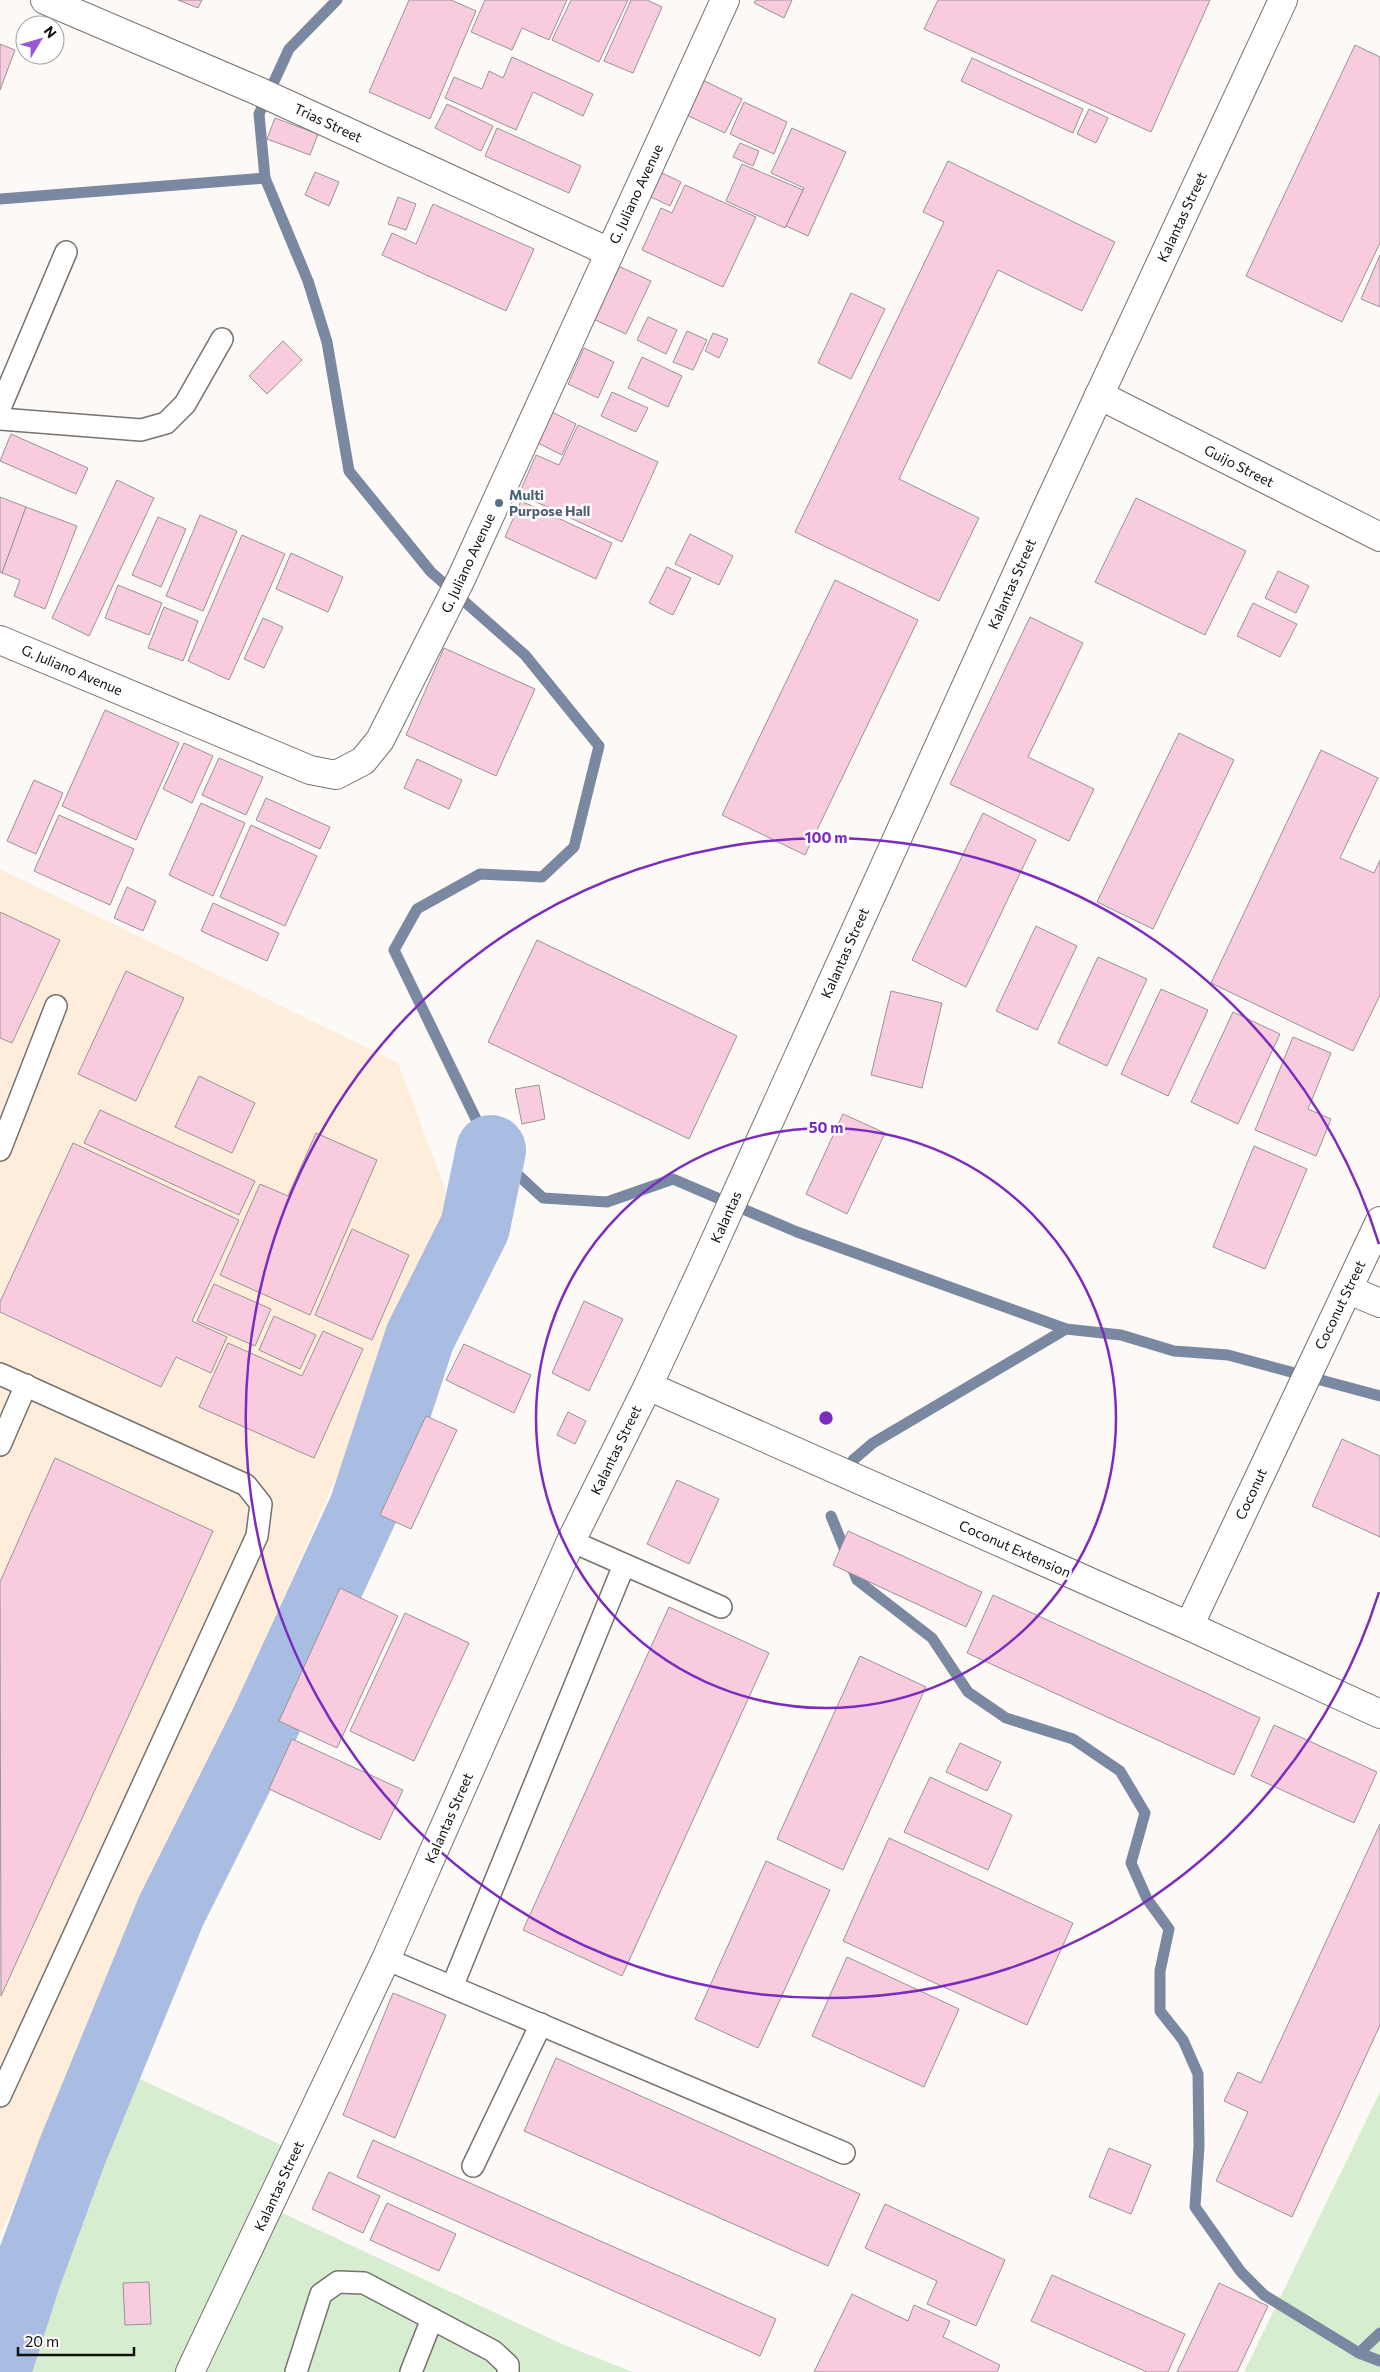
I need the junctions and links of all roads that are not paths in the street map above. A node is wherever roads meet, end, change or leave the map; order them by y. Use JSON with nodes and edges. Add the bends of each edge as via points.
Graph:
{"nodes":[{"id":1,"x":45,"y":0,"type":"edge"},
{"id":2,"x":725,"y":0,"type":"edge"},
{"id":3,"x":1283,"y":0,"type":"edge"},
{"id":4,"x":66,"y":252,"type":"dead end"},
{"id":5,"x":609,"y":252,"type":"junction"},
{"id":6,"x":222,"y":339,"type":"dead end"},
{"id":7,"x":1099,"y":395,"type":"junction"},
{"id":8,"x":0,"y":408,"type":"edge"},
{"id":9,"x":0,"y":419,"type":"edge"},
{"id":10,"x":1380,"y":537,"type":"edge"},
{"id":11,"x":0,"y":640,"type":"edge"},
{"id":12,"x":56,"y":1006,"type":"dead end"},
{"id":13,"x":0,"y":1150,"type":"edge"},
{"id":14,"x":746,"y":1171,"type":"joint"},
{"id":15,"x":1380,"y":1221,"type":"edge"},
{"id":16,"x":705,"y":1263,"type":"joint"},
{"id":17,"x":1349,"y":1290,"type":"junction"},
{"id":18,"x":1380,"y":1303,"type":"edge"},
{"id":19,"x":1313,"y":1362,"type":"joint"},
{"id":20,"x":0,"y":1374,"type":"edge"},
{"id":21,"x":26,"y":1385,"type":"junction"},
{"id":22,"x":648,"y":1386,"type":"junction"},
{"id":23,"x":0,"y":1445,"type":"edge"},
{"id":24,"x":571,"y":1541,"type":"junction"},
{"id":25,"x":624,"y":1564,"type":"junction"},
{"id":26,"x":721,"y":1607,"type":"dead end"},
{"id":27,"x":1189,"y":1626,"type":"junction"},
{"id":28,"x":1380,"y":1714,"type":"edge"},
{"id":29,"x":386,"y":1959,"type":"junction"},
{"id":30,"x":452,"y":1987,"type":"junction"},
{"id":31,"x":541,"y":2024,"type":"junction"},
{"id":32,"x":0,"y":2096,"type":"edge"},
{"id":33,"x":844,"y":2153,"type":"dead end"},
{"id":34,"x":473,"y":2166,"type":"dead end"},
{"id":35,"x":432,"y":2319,"type":"junction"},
{"id":36,"x":190,"y":2372,"type":"edge"},
{"id":37,"x":296,"y":2372,"type":"edge"},
{"id":38,"x":411,"y":2372,"type":"edge"},
{"id":39,"x":508,"y":2372,"type":"edge"}],
"edges":[{"from":1,"to":5,"type":"street","name":"Trias Street","via":[[258,91]]},
{"from":2,"to":5,"type":"street","name":"G. Juliano Avenue"},
{"from":3,"to":7,"type":"street","name":"Kalantas Street"},
{"from":4,"to":8,"type":"lane"},
{"from":5,"to":11,"type":"street","name":"G. Juliano Avenue","via":[[461,579],[380,740],[364,761],[336,775],[310,770]]},
{"from":6,"to":9,"type":"lane","via":[[185,404],[166,423],[141,430]]},
{"from":7,"to":10,"type":"street","name":"Guijo Street"},
{"from":7,"to":14,"type":"street","name":"Kalantas Street"},
{"from":12,"to":13,"type":"lane"},
{"from":14,"to":16,"type":"street","name":"Kalantas"},
{"from":15,"to":17,"type":"street","name":"Coconut Street"},
{"from":16,"to":22,"type":"street","name":"Kalantas Street"},
{"from":17,"to":18,"type":"street"},
{"from":17,"to":19,"type":"street","name":"Coconut Street"},
{"from":19,"to":27,"type":"street","name":"Coconut"},
{"from":20,"to":21,"type":"lane"},
{"from":21,"to":23,"type":"lane"},
{"from":21,"to":32,"type":"lane","via":[[246,1485],[262,1504],[257,1536]]},
{"from":22,"to":24,"type":"street","name":"Kalantas Street"},
{"from":22,"to":27,"type":"street","name":"Coconut Extension"},
{"from":24,"to":25,"type":"lane"},
{"from":24,"to":29,"type":"street","name":"Kalantas Street"},
{"from":25,"to":26,"type":"lane"},
{"from":25,"to":30,"type":"lane"},
{"from":27,"to":28,"type":"street","name":"Coconut Extension"},
{"from":29,"to":30,"type":"lane"},
{"from":29,"to":36,"type":"street","name":"Kalantas Street"},
{"from":30,"to":31,"type":"lane"},
{"from":31,"to":33,"type":"lane"},
{"from":31,"to":34,"type":"lane"},
{"from":35,"to":37,"type":"lane","via":[[364,2283],[338,2282],[321,2294]]},
{"from":35,"to":38,"type":"lane"},
{"from":35,"to":39,"type":"lane","via":[[493,2351],[508,2365]]}]}
